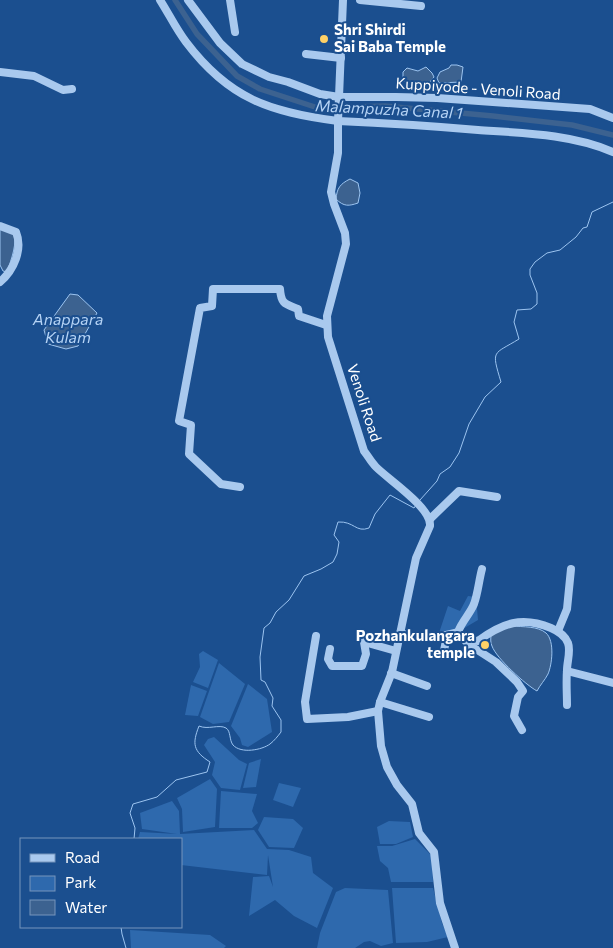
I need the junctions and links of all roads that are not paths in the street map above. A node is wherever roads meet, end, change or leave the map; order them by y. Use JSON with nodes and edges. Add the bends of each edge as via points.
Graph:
{"nodes":[{"id":1,"x":160,"y":0,"type":"edge"},
{"id":2,"x":188,"y":0,"type":"edge"},
{"id":3,"x":230,"y":0,"type":"edge"},
{"id":4,"x":343,"y":0,"type":"edge"},
{"id":5,"x":360,"y":0,"type":"edge"},
{"id":6,"x":422,"y":6,"type":"dead end"},
{"id":7,"x":236,"y":32,"type":"dead end"},
{"id":8,"x":306,"y":54,"type":"dead end"},
{"id":9,"x":341,"y":58,"type":"junction"},
{"id":10,"x":0,"y":72,"type":"edge"},
{"id":11,"x":72,"y":89,"type":"dead end"},
{"id":12,"x":339,"y":98,"type":"junction"},
{"id":13,"x":613,"y":118,"type":"edge"},
{"id":14,"x":338,"y":119,"type":"junction"},
{"id":15,"x":613,"y":152,"type":"edge"},
{"id":16,"x":0,"y":226,"type":"edge"},
{"id":17,"x":0,"y":282,"type":"edge"},
{"id":18,"x":326,"y":325,"type":"junction"},
{"id":19,"x":240,"y":487,"type":"dead end"},
{"id":20,"x":497,"y":497,"type":"dead end"},
{"id":21,"x":430,"y":518,"type":"junction"},
{"id":22,"x":482,"y":569,"type":"dead end"},
{"id":23,"x":571,"y":569,"type":"dead end"},
{"id":24,"x":558,"y":631,"type":"junction"},
{"id":25,"x":458,"y":632,"type":"junction"},
{"id":26,"x":400,"y":633,"type":"junction"},
{"id":27,"x":447,"y":635,"type":"junction"},
{"id":28,"x":316,"y":636,"type":"dead end"},
{"id":29,"x":477,"y":645,"type":"junction"},
{"id":30,"x":330,"y":649,"type":"dead end"},
{"id":31,"x":396,"y":651,"type":"junction"},
{"id":32,"x":443,"y":656,"type":"dead end"},
{"id":33,"x":567,"y":671,"type":"junction"},
{"id":34,"x":391,"y":673,"type":"junction"},
{"id":35,"x":613,"y":683,"type":"edge"},
{"id":36,"x":426,"y":686,"type":"dead end"},
{"id":37,"x":380,"y":702,"type":"junction"},
{"id":38,"x":567,"y":706,"type":"dead end"},
{"id":39,"x":378,"y":711,"type":"junction"},
{"id":40,"x":429,"y":716,"type":"dead end"},
{"id":41,"x":522,"y":730,"type":"dead end"},
{"id":42,"x":455,"y":948,"type":"edge"}],
"edges":[{"from":1,"to":14,"type":"street","via":[[186,42],[230,87],[275,110]]},
{"from":2,"to":12,"type":"street","name":"Kuppiyode - Venoli Road","via":[[220,43],[242,64],[269,77]]},
{"from":3,"to":7,"type":"street"},
{"from":4,"to":9,"type":"street","name":"Venoli Road"},
{"from":5,"to":6,"type":"street"},
{"from":8,"to":9,"type":"street"},
{"from":9,"to":12,"type":"street","name":"Venoli Road"},
{"from":10,"to":11,"type":"street","via":[[34,76],[63,90]]},
{"from":12,"to":13,"type":"street","name":"Kuppiyode - Venoli Road","via":[[437,98],[590,109]]},
{"from":12,"to":14,"type":"street","name":"Venoli Road"},
{"from":14,"to":15,"type":"street","via":[[551,136],[593,143]]},
{"from":14,"to":18,"type":"street","name":"Venoli Road","via":[[338,153],[332,192],[346,244]]},
{"from":16,"to":17,"type":"street","via":[[16,232],[20,242],[16,258]]},
{"from":18,"to":19,"type":"street","via":[[299,316],[298,309],[281,299],[280,289],[214,289],[212,306],[200,308],[179,421],[191,425],[189,454],[221,484]]},
{"from":18,"to":21,"type":"street","name":"Venoli Road","via":[[364,451],[374,465],[421,506]]},
{"from":20,"to":21,"type":"street","via":[[459,491]]},
{"from":21,"to":26,"type":"street","via":[[430,526],[416,558]]},
{"from":22,"to":25,"type":"street","via":[[474,603]]},
{"from":23,"to":24,"type":"street","via":[[568,604]]},
{"from":24,"to":29,"type":"street","via":[[527,621],[512,623],[493,630]]},
{"from":24,"to":33,"type":"street","via":[[568,643]]},
{"from":25,"to":27,"type":"street"},
{"from":25,"to":29,"type":"street","via":[[468,644]]},
{"from":26,"to":27,"type":"street","via":[[418,638]]},
{"from":26,"to":31,"type":"street"},
{"from":27,"to":32,"type":"street"},
{"from":28,"to":39,"type":"street","via":[[305,702],[308,718],[348,717]]},
{"from":29,"to":41,"type":"street","via":[[523,690],[514,716]]},
{"from":30,"to":31,"type":"street","via":[[328,659],[332,666],[362,666],[366,654],[364,642]]},
{"from":31,"to":34,"type":"street"},
{"from":33,"to":35,"type":"street"},
{"from":33,"to":38,"type":"street"},
{"from":34,"to":36,"type":"street"},
{"from":34,"to":37,"type":"street"},
{"from":37,"to":39,"type":"street"},
{"from":37,"to":40,"type":"street"},
{"from":39,"to":42,"type":"street","via":[[381,746],[387,766],[412,804],[419,833],[434,852],[440,903]]}]}
